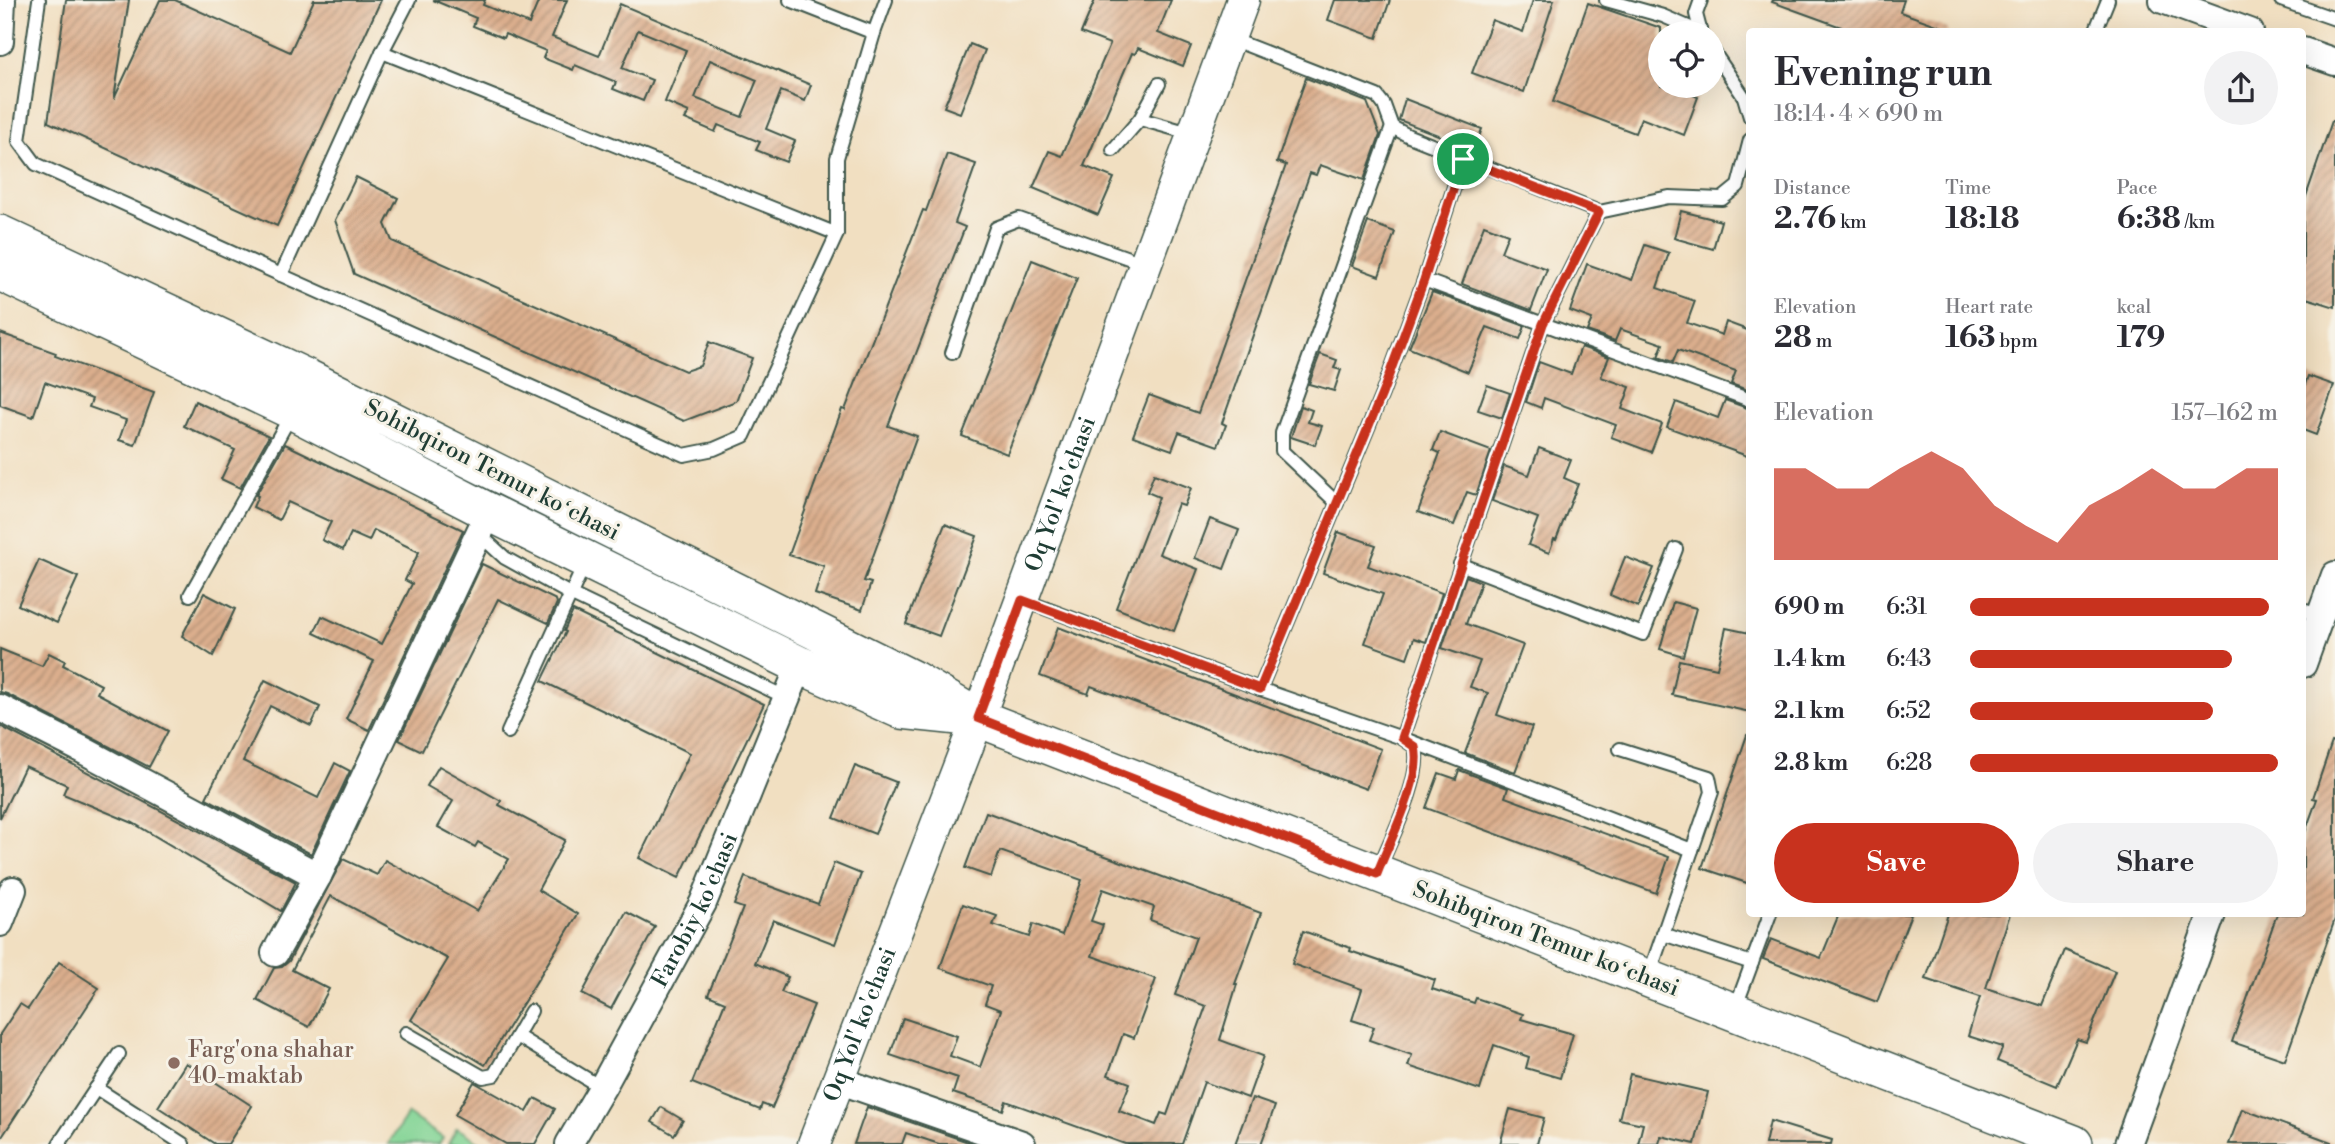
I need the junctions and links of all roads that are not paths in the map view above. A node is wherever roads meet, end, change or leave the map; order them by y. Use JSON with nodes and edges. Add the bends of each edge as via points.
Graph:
{"nodes":[{"id":1,"x":2,"y":0,"type":"edge"},
{"id":2,"x":39,"y":0,"type":"edge"},
{"id":3,"x":409,"y":0,"type":"edge"},
{"id":4,"x":790,"y":0,"type":"edge"},
{"id":5,"x":886,"y":0,"type":"edge"},
{"id":6,"x":1243,"y":0,"type":"edge"},
{"id":7,"x":1606,"y":0,"type":"edge"},
{"id":8,"x":1701,"y":0,"type":"edge"},
{"id":9,"x":2108,"y":0,"type":"edge"},
{"id":10,"x":2163,"y":0,"type":"edge"},
{"id":11,"x":2281,"y":0,"type":"edge"},
{"id":12,"x":2335,"y":19,"type":"edge"},
{"id":13,"x":1674,"y":21,"type":"edge"},
{"id":14,"x":1697,"y":21,"type":"edge"},
{"id":15,"x":2097,"y":28,"type":"edge"},
{"id":16,"x":2239,"y":28,"type":"edge"},
{"id":17,"x":874,"y":33,"type":"junction"},
{"id":18,"x":1229,"y":38,"type":"junction"},
{"id":19,"x":0,"y":41,"type":"edge"},
{"id":20,"x":382,"y":52,"type":"junction"},
{"id":21,"x":2306,"y":52,"type":"edge"},
{"id":22,"x":2335,"y":62,"type":"edge"},
{"id":23,"x":1725,"y":69,"type":"edge"},
{"id":24,"x":1159,"y":84,"type":"dead end"},
{"id":25,"x":1746,"y":103,"type":"edge"},
{"id":26,"x":1140,"y":119,"type":"junction"},
{"id":27,"x":1392,"y":127,"type":"junction"},
{"id":28,"x":1194,"y":134,"type":"junction"},
{"id":29,"x":1113,"y":150,"type":"dead end"},
{"id":30,"x":1463,"y":159,"type":"junction"},
{"id":31,"x":1745,"y":180,"type":"edge"},
{"id":32,"x":1599,"y":212,"type":"junction"},
{"id":33,"x":0,"y":234,"type":"edge"},
{"id":34,"x":837,"y":234,"type":"junction"},
{"id":35,"x":1146,"y":264,"type":"junction"},
{"id":36,"x":0,"y":272,"type":"edge"},
{"id":37,"x":281,"y":275,"type":"junction"},
{"id":38,"x":1424,"y":280,"type":"junction"},
{"id":39,"x":1543,"y":324,"type":"junction"},
{"id":40,"x":952,"y":353,"type":"dead end"},
{"id":41,"x":1746,"y":399,"type":"edge"},
{"id":42,"x":293,"y":411,"type":"junction"},
{"id":43,"x":1337,"y":503,"type":"junction"},
{"id":44,"x":484,"y":523,"type":"junction"},
{"id":45,"x":1676,"y":549,"type":"dead end"},
{"id":46,"x":586,"y":560,"type":"junction"},
{"id":47,"x":1460,"y":564,"type":"junction"},
{"id":48,"x":2335,"y":575,"type":"edge"},
{"id":49,"x":570,"y":594,"type":"junction"},
{"id":50,"x":190,"y":595,"type":"dead end"},
{"id":51,"x":1022,"y":600,"type":"junction"},
{"id":52,"x":2312,"y":613,"type":"edge"},
{"id":53,"x":2306,"y":647,"type":"edge"},
{"id":54,"x":794,"y":682,"type":"junction"},
{"id":55,"x":1260,"y":689,"type":"junction"},
{"id":56,"x":0,"y":708,"type":"edge"},
{"id":57,"x":978,"y":718,"type":"junction"},
{"id":58,"x":508,"y":732,"type":"dead end"},
{"id":59,"x":1402,"y":738,"type":"junction"},
{"id":60,"x":1620,"y":749,"type":"dead end"},
{"id":61,"x":1692,"y":850,"type":"junction"},
{"id":62,"x":1377,"y":874,"type":"junction"},
{"id":63,"x":318,"y":876,"type":"junction"},
{"id":64,"x":13,"y":890,"type":"dead end"},
{"id":65,"x":1769,"y":917,"type":"edge"},
{"id":66,"x":2211,"y":917,"type":"edge"},
{"id":67,"x":0,"y":923,"type":"edge"},
{"id":68,"x":1663,"y":934,"type":"junction"},
{"id":69,"x":275,"y":953,"type":"dead end"},
{"id":70,"x":1752,"y":963,"type":"junction"},
{"id":71,"x":1647,"y":979,"type":"junction"},
{"id":72,"x":531,"y":1011,"type":"dead end"},
{"id":73,"x":1734,"y":1013,"type":"junction"},
{"id":74,"x":406,"y":1033,"type":"dead end"},
{"id":75,"x":517,"y":1036,"type":"junction"},
{"id":76,"x":118,"y":1054,"type":"dead end"},
{"id":77,"x":838,"y":1080,"type":"junction"},
{"id":78,"x":96,"y":1088,"type":"junction"},
{"id":79,"x":603,"y":1088,"type":"junction"},
{"id":80,"x":2061,"y":1142,"type":"edge"},
{"id":81,"x":59,"y":1144,"type":"edge"},
{"id":82,"x":183,"y":1144,"type":"edge"},
{"id":83,"x":569,"y":1144,"type":"edge"},
{"id":84,"x":814,"y":1144,"type":"edge"},
{"id":85,"x":1022,"y":1144,"type":"edge"},
{"id":86,"x":2128,"y":1144,"type":"edge"}],
"edges":[{"from":1,"to":19,"type":"street"},
{"from":2,"to":37,"type":"lane","via":[[19,141],[36,164]]},
{"from":3,"to":20,"type":"lane"},
{"from":4,"to":17,"type":"lane"},
{"from":5,"to":17,"type":"lane"},
{"from":6,"to":18,"type":"street","name":"Oq Yol' ko'chasi"},
{"from":7,"to":13,"type":"lane"},
{"from":8,"to":14,"type":"lane"},
{"from":9,"to":15,"type":"lane"},
{"from":10,"to":16,"type":"street"},
{"from":11,"to":12,"type":"lane"},
{"from":17,"to":34,"type":"lane","via":[[837,158]]},
{"from":18,"to":27,"type":"lane","via":[[1377,96]]},
{"from":18,"to":28,"type":"street","name":"Oq Yol' ko'chasi"},
{"from":20,"to":34,"type":"lane"},
{"from":20,"to":37,"type":"lane"},
{"from":21,"to":22,"type":"street"},
{"from":23,"to":25,"type":"lane"},
{"from":24,"to":26,"type":"lane"},
{"from":26,"to":28,"type":"lane"},
{"from":26,"to":29,"type":"lane"},
{"from":27,"to":30,"type":"lane"},
{"from":27,"to":43,"type":"lane","via":[[1282,433],[1282,451]]},
{"from":28,"to":35,"type":"street","name":"Oq Yol' ko'chasi"},
{"from":30,"to":32,"type":"lane"},
{"from":30,"to":38,"type":"lane"},
{"from":31,"to":32,"type":"lane","via":[[1722,199],[1669,197]]},
{"from":32,"to":39,"type":"lane"},
{"from":33,"to":57,"type":"main road","name":"Sohibqiron Temur koʻchasi","via":[[309,379],[914,681]]},
{"from":34,"to":37,"type":"lane","via":[[744,436],[684,455]]},
{"from":35,"to":40,"type":"lane","via":[[1018,219],[996,228]]},
{"from":35,"to":51,"type":"street","name":"Oq Yol' ko'chasi"},
{"from":36,"to":42,"type":"main road","name":"Sohibqiron Temur koʻchasi"},
{"from":38,"to":39,"type":"lane"},
{"from":38,"to":43,"type":"lane"},
{"from":39,"to":41,"type":"lane"},
{"from":39,"to":47,"type":"lane"},
{"from":42,"to":44,"type":"main road","name":"Sohibqiron Temur koʻchasi"},
{"from":42,"to":50,"type":"lane"},
{"from":43,"to":55,"type":"lane"},
{"from":44,"to":46,"type":"main road","name":"Sohibqiron Temur koʻchasi"},
{"from":44,"to":49,"type":"lane","via":[[505,558]]},
{"from":44,"to":63,"type":"street"},
{"from":45,"to":47,"type":"lane","via":[[1643,634]]},
{"from":46,"to":49,"type":"lane"},
{"from":46,"to":54,"type":"main road","name":"Sohibqiron Temur koʻchasi"},
{"from":47,"to":59,"type":"lane"},
{"from":48,"to":52,"type":"street"},
{"from":49,"to":54,"type":"lane"},
{"from":49,"to":58,"type":"lane"},
{"from":51,"to":55,"type":"lane"},
{"from":51,"to":57,"type":"street","name":"Oq Yol' ko'chasi"},
{"from":52,"to":53,"type":"street"},
{"from":54,"to":57,"type":"main road","name":"Sohibqiron Temur koʻchasi","via":[[901,710]]},
{"from":54,"to":79,"type":"street","name":"Farobiy ko'chasi","via":[[703,903]]},
{"from":55,"to":59,"type":"lane"},
{"from":56,"to":63,"type":"street"},
{"from":57,"to":62,"type":"main road","name":"Sohibqiron Temur koʻchasi"},
{"from":57,"to":77,"type":"street","name":"Oq Yol' ko'chasi"},
{"from":59,"to":61,"type":"lane"},
{"from":59,"to":62,"type":"lane","via":[[1415,747],[1415,777]]},
{"from":60,"to":61,"type":"lane","via":[[1709,778],[1712,792]]},
{"from":61,"to":68,"type":"lane"},
{"from":62,"to":71,"type":"main road","name":"Sohibqiron Temur koʻchasi"},
{"from":63,"to":69,"type":"street"},
{"from":64,"to":67,"type":"street"},
{"from":65,"to":70,"type":"lane"},
{"from":66,"to":86,"type":"street"},
{"from":68,"to":70,"type":"lane"},
{"from":68,"to":71,"type":"lane"},
{"from":70,"to":73,"type":"lane"},
{"from":71,"to":73,"type":"main road","name":"Sohibqiron Temur koʻchasi"},
{"from":72,"to":75,"type":"lane"},
{"from":73,"to":80,"type":"main road","name":"Sohibqiron Temur koʻchasi"},
{"from":74,"to":75,"type":"lane","via":[[483,1077],[494,1075]]},
{"from":75,"to":79,"type":"lane"},
{"from":76,"to":78,"type":"lane"},
{"from":77,"to":84,"type":"street","name":"Oq Yol' ko'chasi"},
{"from":77,"to":85,"type":"street"},
{"from":78,"to":81,"type":"lane"},
{"from":78,"to":82,"type":"lane"},
{"from":79,"to":83,"type":"street","name":"Farobiy ko'chasi"}]}
